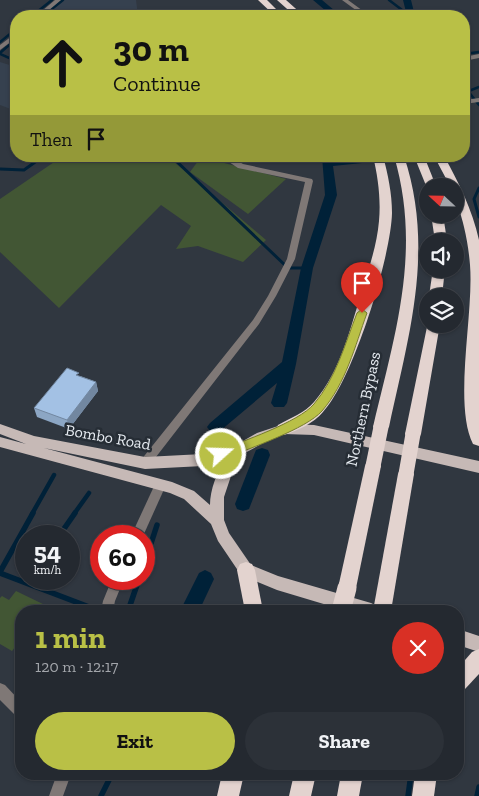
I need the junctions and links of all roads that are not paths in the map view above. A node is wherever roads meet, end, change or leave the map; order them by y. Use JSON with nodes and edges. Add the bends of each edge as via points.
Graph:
{"nodes":[{"id":1,"x":58,"y":0,"type":"edge"},
{"id":2,"x":262,"y":0,"type":"edge"},
{"id":3,"x":280,"y":0,"type":"edge"},
{"id":4,"x":345,"y":0,"type":"edge"},
{"id":5,"x":46,"y":10,"type":"edge"},
{"id":6,"x":273,"y":10,"type":"edge"},
{"id":7,"x":292,"y":10,"type":"edge"},
{"id":8,"x":359,"y":10,"type":"edge"},
{"id":9,"x":10,"y":40,"type":"edge"},
{"id":10,"x":0,"y":48,"type":"edge"},
{"id":11,"x":234,"y":162,"type":"edge"},
{"id":12,"x":380,"y":162,"type":"edge"},
{"id":13,"x":401,"y":162,"type":"edge"},
{"id":14,"x":421,"y":162,"type":"edge"},
{"id":15,"x":442,"y":162,"type":"edge"},
{"id":16,"x":428,"y":178,"type":"edge"},
{"id":17,"x":450,"y":178,"type":"edge"},
{"id":18,"x":464,"y":204,"type":"edge"},
{"id":19,"x":431,"y":333,"type":"edge"},
{"id":20,"x":0,"y":429,"type":"edge"},
{"id":21,"x":284,"y":430,"type":"junction"},
{"id":22,"x":479,"y":440,"type":"edge"},
{"id":23,"x":0,"y":442,"type":"edge"},
{"id":24,"x":240,"y":449,"type":"junction"},
{"id":25,"x":145,"y":463,"type":"junction"},
{"id":26,"x":479,"y":467,"type":"edge"},
{"id":27,"x":160,"y":485,"type":"junction"},
{"id":28,"x":217,"y":520,"type":"junction"},
{"id":29,"x":142,"y":525,"type":"edge"},
{"id":30,"x":246,"y":570,"type":"junction"},
{"id":31,"x":114,"y":590,"type":"edge"},
{"id":32,"x":108,"y":605,"type":"edge"},
{"id":33,"x":253,"y":605,"type":"edge"},
{"id":34,"x":343,"y":605,"type":"edge"},
{"id":35,"x":370,"y":605,"type":"edge"},
{"id":36,"x":379,"y":605,"type":"edge"},
{"id":37,"x":464,"y":640,"type":"edge"},
{"id":38,"x":479,"y":644,"type":"edge"},
{"id":39,"x":479,"y":659,"type":"edge"},
{"id":40,"x":464,"y":675,"type":"edge"},
{"id":41,"x":0,"y":690,"type":"edge"},
{"id":42,"x":15,"y":705,"type":"edge"},
{"id":43,"x":62,"y":780,"type":"edge"},
{"id":44,"x":232,"y":780,"type":"edge"},
{"id":45,"x":304,"y":780,"type":"edge"},
{"id":46,"x":351,"y":780,"type":"edge"},
{"id":47,"x":425,"y":780,"type":"edge"},
{"id":48,"x":56,"y":796,"type":"edge"},
{"id":49,"x":228,"y":796,"type":"edge"},
{"id":50,"x":300,"y":796,"type":"edge"},
{"id":51,"x":348,"y":796,"type":"edge"},
{"id":52,"x":423,"y":796,"type":"edge"}],
"edges":[{"from":1,"to":5,"type":"street"},
{"from":2,"to":6,"type":"highway"},
{"from":3,"to":7,"type":"highway"},
{"from":4,"to":8,"type":"street"},
{"from":9,"to":10,"type":"street"},
{"from":11,"to":25,"type":"street","via":[[309,181],[290,259],[256,322]]},
{"from":12,"to":21,"type":"highway","via":[[386,204],[384,232],[356,330],[340,373],[318,409]]},
{"from":13,"to":34,"type":"highway","name":"Northern Bypass","bridge":true,"via":[[409,191],[414,244],[409,289]]},
{"from":14,"to":16,"type":"highway"},
{"from":15,"to":17,"type":"highway"},
{"from":18,"to":22,"type":"highway","via":[[476,252],[477,333],[472,410]]},
{"from":19,"to":36,"type":"highway","bridge":true},
{"from":20,"to":25,"type":"main road","name":"Bombo Road","via":[[34,440]]},
{"from":21,"to":24,"type":"main road","name":"Bombo Road"},
{"from":21,"to":26,"type":"main road","name":"Bombo Road","via":[[314,430]]},
{"from":23,"to":27,"type":"main road","name":"Bombo Road"},
{"from":24,"to":25,"type":"main road","name":"Bombo Road","via":[[203,460]]},
{"from":24,"to":28,"type":"main road","via":[[221,483]]},
{"from":27,"to":28,"type":"main road","name":"Bombo Road","via":[[189,495]]},
{"from":27,"to":29,"type":"street"},
{"from":28,"to":30,"type":"main road","via":[[228,547]]},
{"from":30,"to":33,"type":"highway"},
{"from":30,"to":35,"type":"main road","via":[[277,583]]},
{"from":31,"to":32,"type":"street"},
{"from":37,"to":38,"type":"main road"},
{"from":39,"to":40,"type":"highway"},
{"from":41,"to":42,"type":"street"},
{"from":43,"to":48,"type":"street"},
{"from":44,"to":49,"type":"highway"},
{"from":45,"to":50,"type":"highway"},
{"from":46,"to":51,"type":"highway"},
{"from":47,"to":52,"type":"highway"}]}
